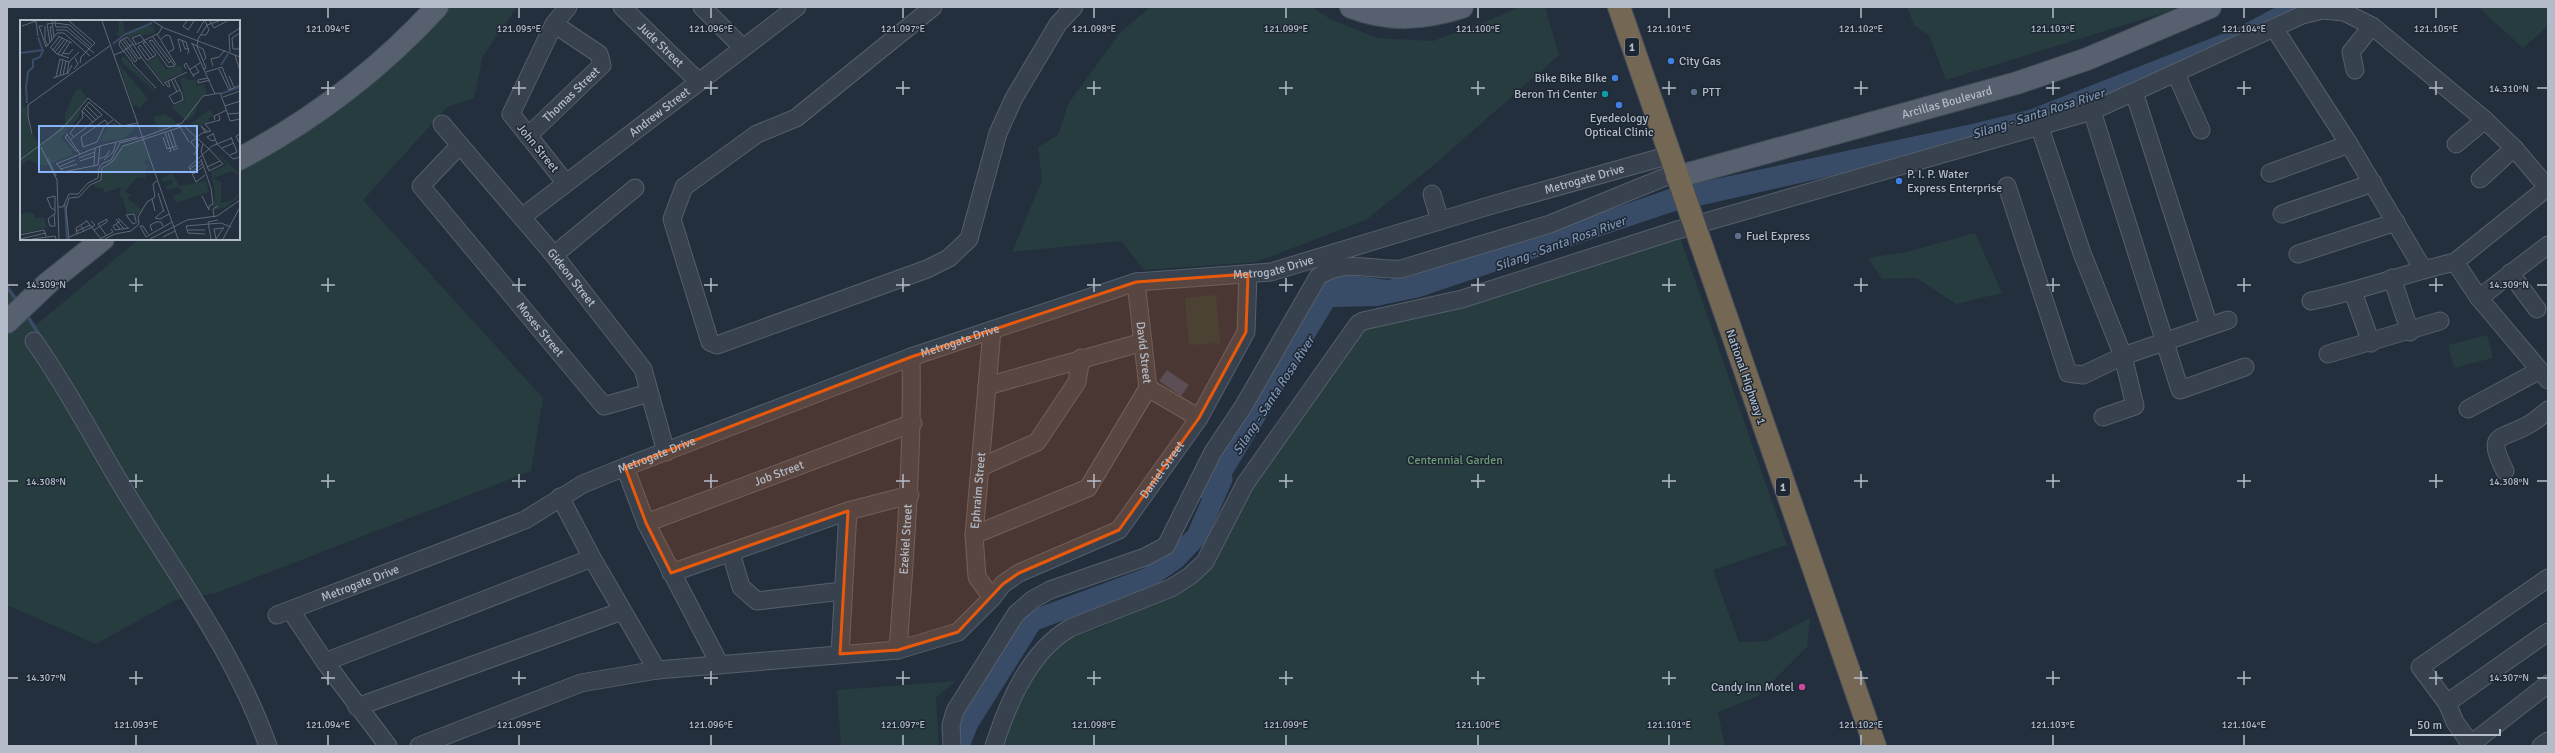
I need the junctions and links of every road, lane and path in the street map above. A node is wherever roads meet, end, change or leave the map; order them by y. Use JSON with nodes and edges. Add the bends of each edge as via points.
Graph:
{"nodes":[{"id":1,"x":426,"y":7,"type":"edge"},
{"id":2,"x":437,"y":7,"type":"edge"},
{"id":3,"x":568,"y":7,"type":"edge"},
{"id":4,"x":622,"y":7,"type":"edge"},
{"id":5,"x":702,"y":7,"type":"edge"},
{"id":6,"x":933,"y":7,"type":"edge"},
{"id":7,"x":1074,"y":7,"type":"edge"},
{"id":8,"x":1351,"y":7,"type":"edge"},
{"id":9,"x":1462,"y":7,"type":"edge"},
{"id":10,"x":1618,"y":7,"type":"edge"},
{"id":11,"x":2210,"y":7,"type":"edge"},
{"id":12,"x":789,"y":9,"type":"edge"},
{"id":13,"x":554,"y":24,"type":"junction"},
{"id":14,"x":413,"y":26,"type":"junction"},
{"id":15,"x":2372,"y":26,"type":"junction"},
{"id":16,"x":2274,"y":28,"type":"junction"},
{"id":17,"x":743,"y":48,"type":"junction"},
{"id":18,"x":2355,"y":70,"type":"dead end"},
{"id":19,"x":2176,"y":74,"type":"junction"},
{"id":20,"x":699,"y":82,"type":"junction"},
{"id":21,"x":2134,"y":92,"type":"junction"},
{"id":22,"x":2092,"y":111,"type":"junction"},
{"id":23,"x":2485,"y":120,"type":"junction"},
{"id":24,"x":442,"y":124,"type":"dead end"},
{"id":25,"x":2039,"y":125,"type":"junction"},
{"id":26,"x":2201,"y":130,"type":"dead end"},
{"id":27,"x":528,"y":136,"type":"junction"},
{"id":28,"x":2349,"y":144,"type":"junction"},
{"id":29,"x":2456,"y":144,"type":"dead end"},
{"id":30,"x":460,"y":145,"type":"junction"},
{"id":31,"x":240,"y":147,"type":"edge"},
{"id":32,"x":2514,"y":148,"type":"junction"},
{"id":33,"x":240,"y":158,"type":"edge"},
{"id":34,"x":1673,"y":168,"type":"junction"},
{"id":35,"x":2270,"y":173,"type":"dead end"},
{"id":36,"x":2480,"y":179,"type":"dead end"},
{"id":37,"x":565,"y":182,"type":"junction"},
{"id":38,"x":2373,"y":183,"type":"junction"},
{"id":39,"x":2007,"y":186,"type":"dead end"},
{"id":40,"x":635,"y":188,"type":"dead end"},
{"id":41,"x":2548,"y":188,"type":"edge"},
{"id":42,"x":1432,"y":194,"type":"dead end"},
{"id":43,"x":2282,"y":214,"type":"dead end"},
{"id":44,"x":522,"y":217,"type":"junction"},
{"id":45,"x":1440,"y":221,"type":"junction"},
{"id":46,"x":2396,"y":222,"type":"junction"},
{"id":47,"x":1694,"y":225,"type":"junction"},
{"id":48,"x":81,"y":240,"type":"edge"},
{"id":49,"x":102,"y":240,"type":"edge"},
{"id":50,"x":2548,"y":247,"type":"edge"},
{"id":51,"x":2298,"y":254,"type":"dead end"},
{"id":52,"x":554,"y":255,"type":"junction"},
{"id":53,"x":2455,"y":262,"type":"junction"},
{"id":54,"x":2423,"y":269,"type":"junction"},
{"id":55,"x":2510,"y":273,"type":"junction"},
{"id":56,"x":1248,"y":274,"type":"junction"},
{"id":57,"x":2392,"y":278,"type":"junction"},
{"id":58,"x":1136,"y":282,"type":"junction"},
{"id":59,"x":2353,"y":292,"type":"junction"},
{"id":60,"x":2479,"y":298,"type":"junction"},
{"id":61,"x":2311,"y":301,"type":"dead end"},
{"id":62,"x":2537,"y":309,"type":"dead end"},
{"id":63,"x":10,"y":310,"type":"edge"},
{"id":64,"x":2228,"y":320,"type":"dead end"},
{"id":65,"x":2440,"y":321,"type":"dead end"},
{"id":66,"x":2209,"y":326,"type":"junction"},
{"id":67,"x":992,"y":330,"type":"junction"},
{"id":68,"x":2410,"y":332,"type":"junction"},
{"id":69,"x":34,"y":341,"type":"dead end"},
{"id":70,"x":2164,"y":341,"type":"junction"},
{"id":71,"x":1143,"y":342,"type":"junction"},
{"id":72,"x":2371,"y":343,"type":"junction"},
{"id":73,"x":2328,"y":354,"type":"dead end"},
{"id":74,"x":2123,"y":356,"type":"junction"},
{"id":75,"x":911,"y":357,"type":"junction"},
{"id":76,"x":1081,"y":358,"type":"junction"},
{"id":77,"x":2245,"y":367,"type":"dead end"},
{"id":78,"x":2543,"y":375,"type":"edge"},
{"id":79,"x":988,"y":386,"type":"junction"},
{"id":80,"x":1148,"y":388,"type":"junction"},
{"id":81,"x":649,"y":392,"type":"junction"},
{"id":82,"x":2468,"y":409,"type":"dead end"},
{"id":83,"x":2548,"y":410,"type":"edge"},
{"id":84,"x":2103,"y":417,"type":"dead end"},
{"id":85,"x":1198,"y":418,"type":"junction"},
{"id":86,"x":913,"y":423,"type":"junction"},
{"id":87,"x":666,"y":452,"type":"junction"},
{"id":88,"x":625,"y":467,"type":"junction"},
{"id":89,"x":981,"y":467,"type":"junction"},
{"id":90,"x":2505,"y":471,"type":"dead end"},
{"id":91,"x":910,"y":495,"type":"junction"},
{"id":92,"x":560,"y":497,"type":"junction"},
{"id":93,"x":848,"y":511,"type":"junction"},
{"id":94,"x":646,"y":523,"type":"junction"},
{"id":95,"x":974,"y":535,"type":"junction"},
{"id":96,"x":731,"y":553,"type":"junction"},
{"id":97,"x":592,"y":558,"type":"junction"},
{"id":98,"x":671,"y":573,"type":"junction"},
{"id":99,"x":2548,"y":578,"type":"edge"},
{"id":100,"x":842,"y":591,"type":"junction"},
{"id":101,"x":992,"y":598,"type":"junction"},
{"id":102,"x":622,"y":611,"type":"junction"},
{"id":103,"x":2548,"y":632,"type":"edge"},
{"id":104,"x":898,"y":650,"type":"junction"},
{"id":105,"x":840,"y":654,"type":"junction"},
{"id":106,"x":325,"y":662,"type":"junction"},
{"id":107,"x":720,"y":665,"type":"junction"},
{"id":108,"x":657,"y":670,"type":"junction"},
{"id":109,"x":2548,"y":684,"type":"edge"},
{"id":110,"x":2447,"y":703,"type":"junction"},
{"id":111,"x":357,"y":707,"type":"junction"},
{"id":112,"x":2548,"y":741,"type":"edge"},
{"id":113,"x":2472,"y":745,"type":"edge"},
{"id":114,"x":268,"y":746,"type":"edge"},
{"id":115,"x":388,"y":746,"type":"edge"},
{"id":116,"x":419,"y":746,"type":"edge"},
{"id":117,"x":952,"y":746,"type":"edge"},
{"id":118,"x":994,"y":746,"type":"edge"},
{"id":119,"x":1875,"y":746,"type":"edge"},
{"id":120,"x":2541,"y":746,"type":"edge"}],
"edges":[{"from":1,"to":14,"type":"main road"},
{"from":2,"to":14,"type":"main road"},
{"from":3,"to":13,"type":"street"},
{"from":4,"to":20,"type":"street","name":"Jude Street"},
{"from":5,"to":17,"type":"street"},
{"from":6,"to":7,"type":"street","via":[[796,118],[757,134],[684,187],[672,219],[710,342],[717,345],[949,258],[969,239],[998,134],[1014,98],[1058,24]]},
{"from":8,"to":9,"type":"main road","via":[[1374,14],[1411,18],[1434,16]]},
{"from":10,"to":34,"type":"highway","name":"National Highway 1","number":"1"},
{"from":11,"to":34,"type":"main road","name":"Arcillas Boulevard","via":[[2087,59],[2017,83]]},
{"from":12,"to":17,"type":"street","name":"Andrew Street"},
{"from":13,"to":27,"type":"street","name":"John Street","via":[[511,114]]},
{"from":13,"to":27,"type":"street","name":"Thomas Street","via":[[599,54],[602,65]]},
{"from":14,"to":31,"type":"main road","via":[[308,109]]},
{"from":14,"to":33,"type":"main road","via":[[395,50],[318,111],[283,135]]},
{"from":15,"to":16,"type":"street","via":[[2344,12],[2324,10],[2302,15]]},
{"from":15,"to":18,"type":"street","via":[[2351,52]]},
{"from":15,"to":23,"type":"street"},
{"from":16,"to":19,"type":"street"},
{"from":16,"to":28,"type":"street"},
{"from":17,"to":20,"type":"street","name":"Andrew Street"},
{"from":19,"to":21,"type":"street"},
{"from":19,"to":26,"type":"street"},
{"from":20,"to":37,"type":"street","name":"Andrew Street"},
{"from":21,"to":22,"type":"street"},
{"from":21,"to":66,"type":"street"},
{"from":22,"to":25,"type":"street"},
{"from":22,"to":70,"type":"street"},
{"from":23,"to":29,"type":"street"},
{"from":23,"to":32,"type":"street"},
{"from":24,"to":30,"type":"street","name":"Gideon Street"},
{"from":25,"to":47,"type":"street"},
{"from":25,"to":74,"type":"street","via":[[2082,253]]},
{"from":27,"to":37,"type":"street","name":"John Street"},
{"from":28,"to":35,"type":"street"},
{"from":28,"to":38,"type":"street"},
{"from":30,"to":44,"type":"street","name":"Gideon Street"},
{"from":30,"to":81,"type":"street","name":"Moses Street","via":[[421,186],[604,406]]},
{"from":32,"to":36,"type":"street"},
{"from":32,"to":41,"type":"street"},
{"from":34,"to":45,"type":"street","name":"Metrogate Drive"},
{"from":34,"to":47,"type":"highway","name":"National Highway 1","number":"1"},
{"from":34,"to":117,"type":"street","via":[[1550,224],[1476,247],[1401,269],[1337,266],[1318,277],[1243,407],[1213,452],[1166,546],[1145,557],[1050,590],[1032,600],[1016,614],[954,711],[951,725]]},
{"from":37,"to":44,"type":"street","name":"Andrew Street"},
{"from":38,"to":43,"type":"street"},
{"from":38,"to":46,"type":"street"},
{"from":39,"to":74,"type":"street","via":[[2068,373],[2083,375]]},
{"from":40,"to":52,"type":"street"},
{"from":41,"to":53,"type":"street"},
{"from":42,"to":45,"type":"street"},
{"from":44,"to":52,"type":"street","name":"Gideon Street"},
{"from":45,"to":56,"type":"street","name":"Metrogate Drive","via":[[1271,272]]},
{"from":46,"to":51,"type":"street"},
{"from":46,"to":54,"type":"street"},
{"from":47,"to":118,"type":"street","via":[[1462,299],[1358,324],[1245,484],[1205,562],[1190,576],[1171,588],[1058,634],[1021,678]]},
{"from":47,"to":119,"type":"highway","name":"National Highway 1","number":"1"},
{"from":48,"to":63,"type":"main road"},
{"from":49,"to":63,"type":"main road"},
{"from":50,"to":55,"type":"street"},
{"from":52,"to":81,"type":"street","name":"Gideon Street","via":[[643,369]]},
{"from":53,"to":54,"type":"street"},
{"from":53,"to":60,"type":"street"},
{"from":54,"to":57,"type":"street"},
{"from":55,"to":60,"type":"street"},
{"from":55,"to":62,"type":"street"},
{"from":56,"to":58,"type":"street","name":"Metrogate Drive"},
{"from":56,"to":85,"type":"street","name":"Daniel Street","via":[[1246,332]]},
{"from":57,"to":59,"type":"street"},
{"from":57,"to":68,"type":"street"},
{"from":58,"to":67,"type":"street","name":"Metrogate Drive"},
{"from":58,"to":71,"type":"street","name":"David Street"},
{"from":59,"to":61,"type":"street"},
{"from":59,"to":72,"type":"street"},
{"from":60,"to":78,"type":"street"},
{"from":64,"to":66,"type":"street"},
{"from":65,"to":68,"type":"street"},
{"from":66,"to":70,"type":"street"},
{"from":67,"to":75,"type":"street","name":"Metrogate Drive"},
{"from":67,"to":79,"type":"street","name":"Ephraim Street"},
{"from":68,"to":72,"type":"street"},
{"from":69,"to":114,"type":"street","via":[[59,376],[132,503],[215,634],[239,677]]},
{"from":70,"to":74,"type":"street"},
{"from":70,"to":77,"type":"street","via":[[2180,390]]},
{"from":71,"to":76,"type":"street"},
{"from":71,"to":80,"type":"street","name":"David Street"},
{"from":72,"to":73,"type":"street"},
{"from":74,"to":84,"type":"street","via":[[2135,406]]},
{"from":75,"to":86,"type":"street","name":"Ezekiel Street"},
{"from":75,"to":87,"type":"street","name":"Metrogate Drive"},
{"from":76,"to":79,"type":"street"},
{"from":76,"to":89,"type":"street","via":[[1077,382],[1036,442]]},
{"from":78,"to":82,"type":"street"},
{"from":79,"to":89,"type":"street","name":"Ephraim Street"},
{"from":80,"to":85,"type":"street","name":"David Street"},
{"from":80,"to":95,"type":"street","via":[[1088,488]]},
{"from":81,"to":87,"type":"street","name":"Gideon Street"},
{"from":83,"to":90,"type":"street","via":[[2529,425],[2500,436],[2495,451]]},
{"from":85,"to":101,"type":"street","name":"Daniel Street","via":[[1119,530],[1019,573],[1003,584]]},
{"from":86,"to":91,"type":"street","name":"Ezekiel Street"},
{"from":86,"to":94,"type":"street","name":"Job Street"},
{"from":87,"to":88,"type":"street","name":"Metrogate Drive"},
{"from":88,"to":92,"type":"street","name":"Metrogate Drive","via":[[583,484]]},
{"from":88,"to":94,"type":"street"},
{"from":89,"to":95,"type":"street","name":"Ephraim Street"},
{"from":91,"to":93,"type":"street"},
{"from":91,"to":104,"type":"street","name":"Ezekiel Street"},
{"from":92,"to":97,"type":"street"},
{"from":92,"to":106,"type":"street","name":"Metrogate Drive","via":[[525,520],[284,613]]},
{"from":93,"to":96,"type":"street"},
{"from":93,"to":100,"type":"street"},
{"from":94,"to":98,"type":"street"},
{"from":95,"to":101,"type":"street","name":"Ephraim Street","via":[[977,577]]},
{"from":96,"to":98,"type":"street"},
{"from":96,"to":100,"type":"street","via":[[741,587],[756,601]]},
{"from":97,"to":102,"type":"street"},
{"from":97,"to":106,"type":"street"},
{"from":98,"to":107,"type":"street"},
{"from":99,"to":110,"type":"street","via":[[2420,667]]},
{"from":100,"to":105,"type":"street"},
{"from":101,"to":104,"type":"street","via":[[958,632]]},
{"from":102,"to":108,"type":"street"},
{"from":102,"to":111,"type":"street"},
{"from":103,"to":110,"type":"street"},
{"from":104,"to":105,"type":"street"},
{"from":105,"to":107,"type":"street"},
{"from":106,"to":111,"type":"street"},
{"from":107,"to":108,"type":"street"},
{"from":108,"to":116,"type":"street","via":[[581,683]]},
{"from":109,"to":113,"type":"street"},
{"from":110,"to":113,"type":"street","via":[[2455,722]]},
{"from":111,"to":115,"type":"street"},
{"from":112,"to":120,"type":"street"}]}
